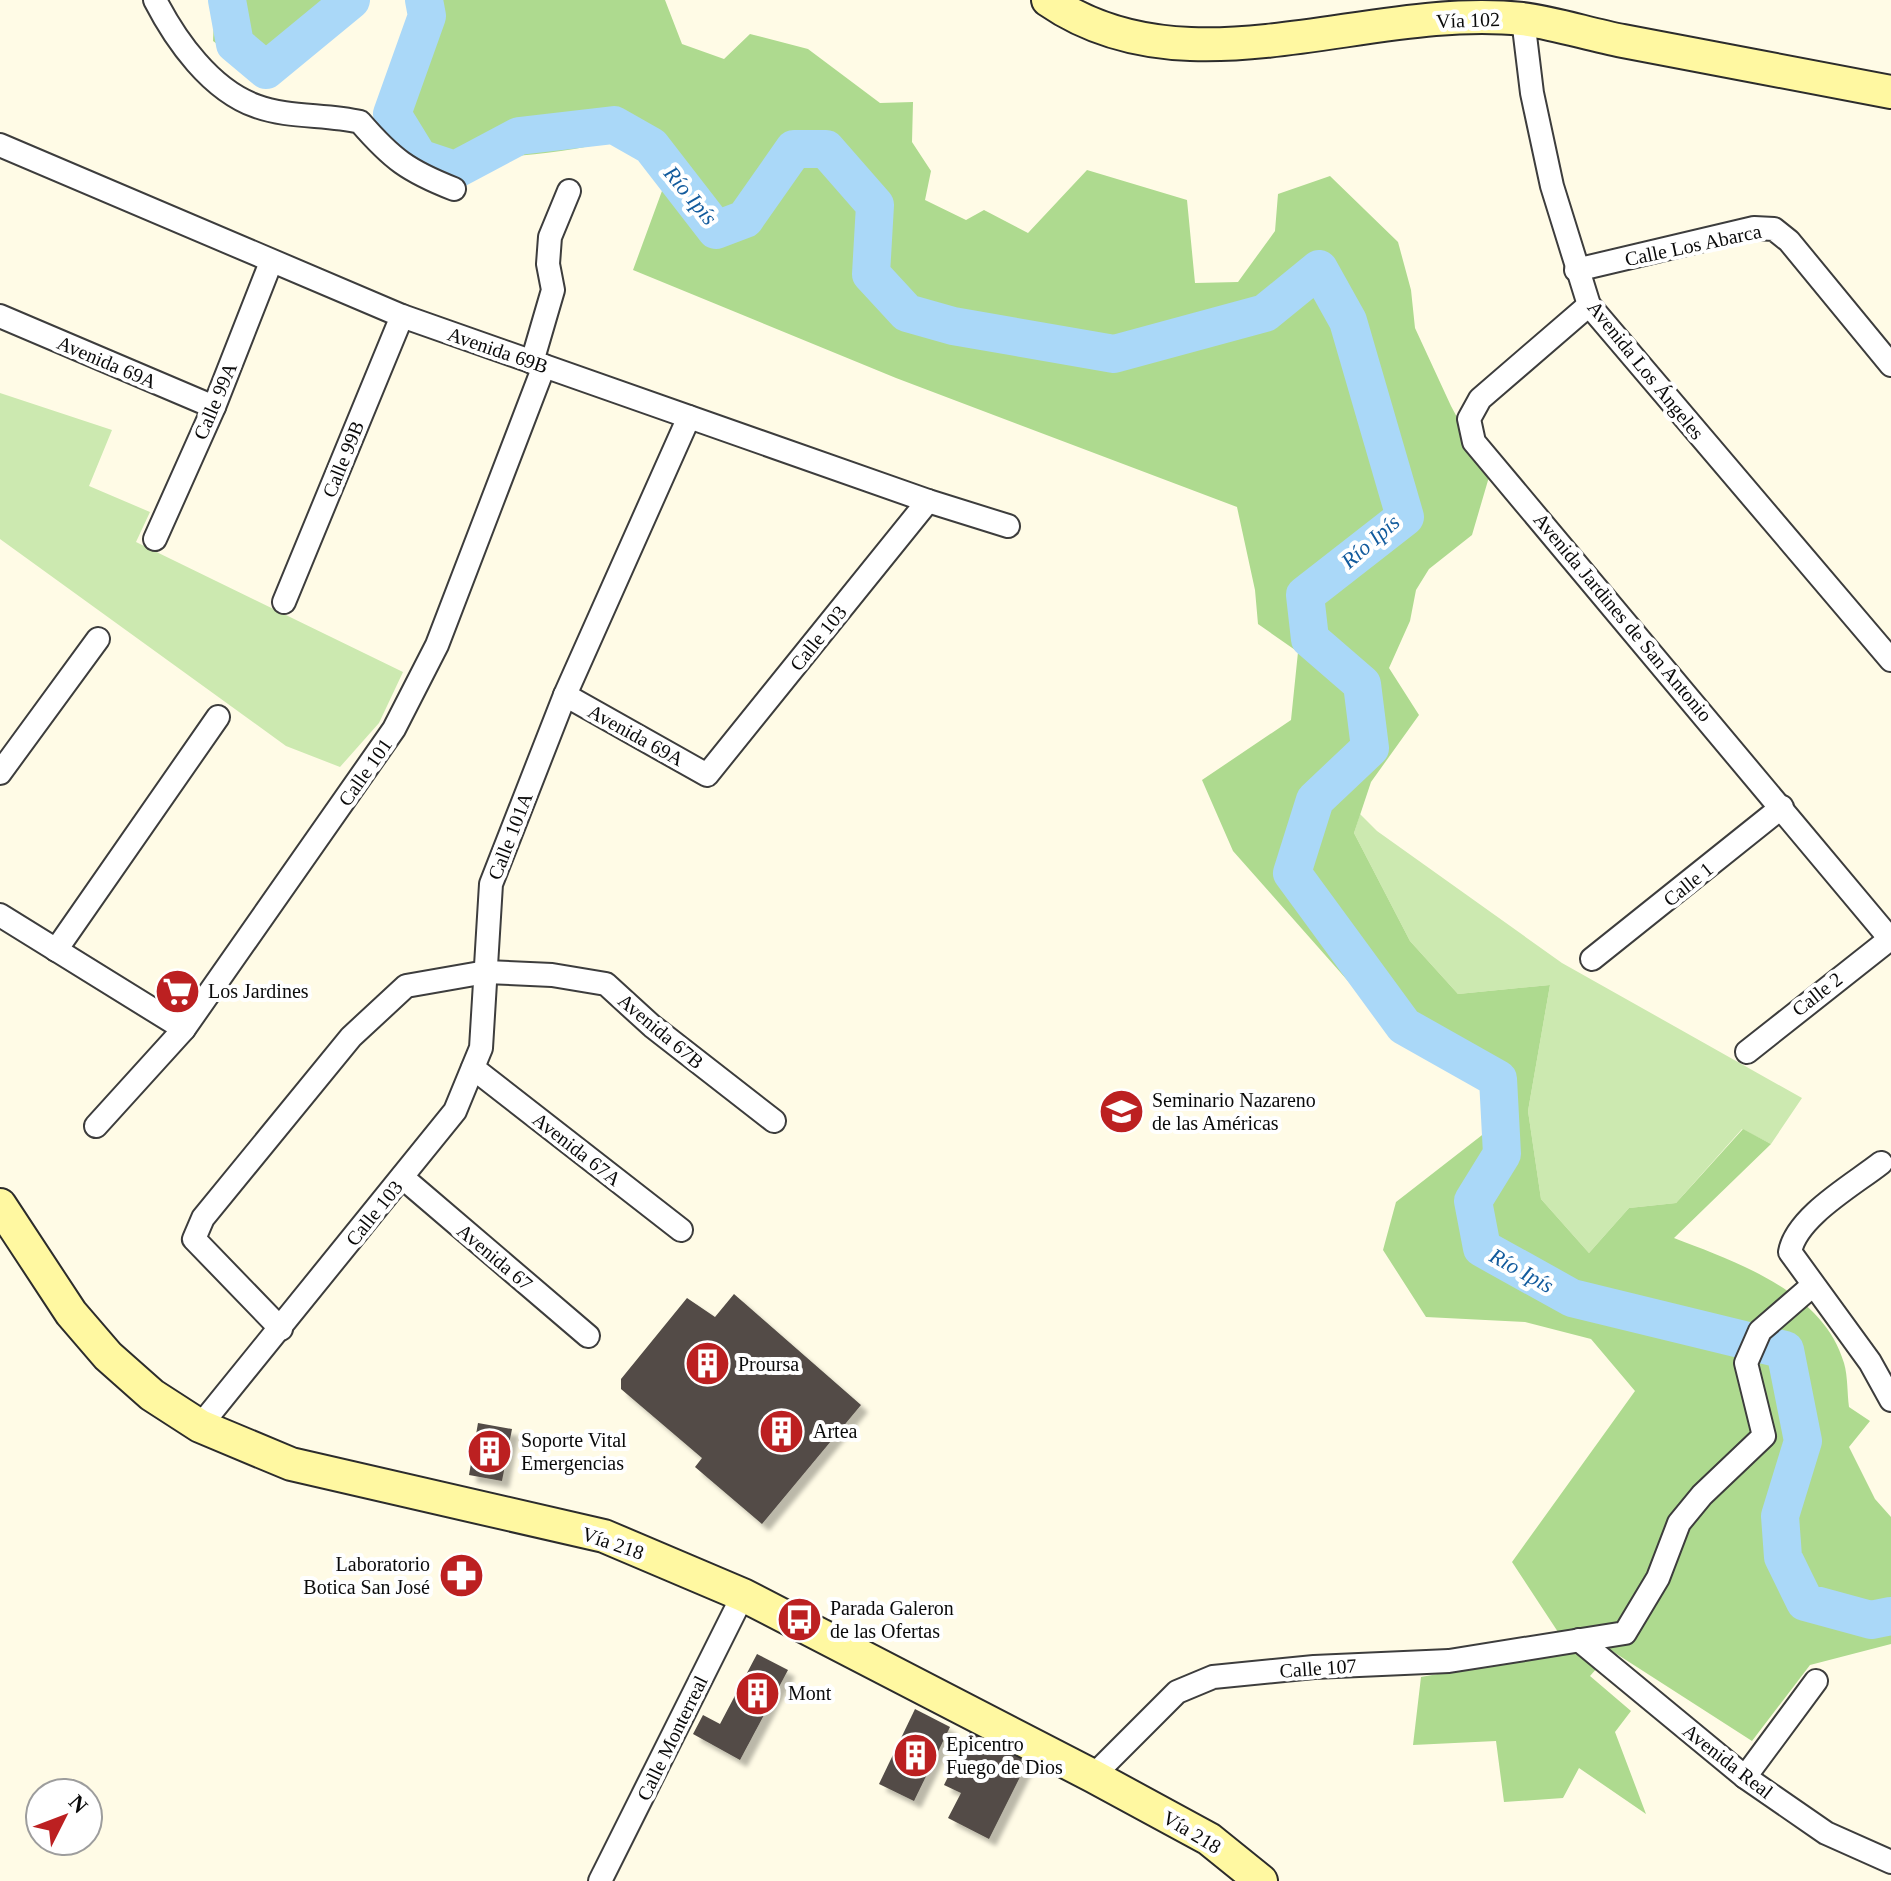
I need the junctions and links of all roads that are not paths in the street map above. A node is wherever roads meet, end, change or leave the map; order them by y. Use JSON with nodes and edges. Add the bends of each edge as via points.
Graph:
{"nodes":[{"id":1,"x":155,"y":0,"type":"edge"},
{"id":2,"x":1048,"y":0,"type":"edge"},
{"id":3,"x":1486,"y":9,"type":"edge"},
{"id":4,"x":1523,"y":19,"type":"junction"},
{"id":5,"x":1891,"y":92,"type":"edge"},
{"id":6,"x":0,"y":145,"type":"edge"},
{"id":7,"x":454,"y":189,"type":"dead end"},
{"id":8,"x":569,"y":191,"type":"dead end"},
{"id":9,"x":271,"y":262,"type":"junction"},
{"id":10,"x":1576,"y":270,"type":"junction"},
{"id":11,"x":1589,"y":305,"type":"junction"},
{"id":12,"x":0,"y":316,"type":"edge"},
{"id":13,"x":402,"y":316,"type":"junction"},
{"id":14,"x":538,"y":364,"type":"junction"},
{"id":15,"x":1891,"y":365,"type":"edge"},
{"id":16,"x":214,"y":407,"type":"junction"},
{"id":17,"x":689,"y":417,"type":"junction"},
{"id":18,"x":928,"y":501,"type":"junction"},
{"id":19,"x":1008,"y":526,"type":"dead end"},
{"id":20,"x":155,"y":539,"type":"dead end"},
{"id":21,"x":284,"y":602,"type":"dead end"},
{"id":22,"x":98,"y":639,"type":"dead end"},
{"id":23,"x":1891,"y":660,"type":"edge"},
{"id":24,"x":565,"y":695,"type":"junction"},
{"id":25,"x":218,"y":717,"type":"dead end"},
{"id":26,"x":0,"y":773,"type":"edge"},
{"id":27,"x":707,"y":775,"type":"joint"},
{"id":28,"x":1782,"y":807,"type":"junction"},
{"id":29,"x":0,"y":915,"type":"edge"},
{"id":30,"x":1890,"y":940,"type":"edge"},
{"id":31,"x":56,"y":950,"type":"junction"},
{"id":32,"x":1592,"y":959,"type":"dead end"},
{"id":33,"x":486,"y":972,"type":"junction"},
{"id":34,"x":184,"y":1029,"type":"junction"},
{"id":35,"x":1747,"y":1052,"type":"dead end"},
{"id":36,"x":473,"y":1068,"type":"junction"},
{"id":37,"x":774,"y":1121,"type":"dead end"},
{"id":38,"x":96,"y":1126,"type":"dead end"},
{"id":39,"x":1888,"y":1157,"type":"edge"},
{"id":40,"x":402,"y":1177,"type":"junction"},
{"id":41,"x":0,"y":1205,"type":"edge"},
{"id":42,"x":681,"y":1230,"type":"dead end"},
{"id":43,"x":1812,"y":1286,"type":"junction"},
{"id":44,"x":281,"y":1329,"type":"junction"},
{"id":45,"x":588,"y":1336,"type":"dead end"},
{"id":46,"x":1881,"y":1358,"type":"edge"},
{"id":47,"x":1891,"y":1400,"type":"edge"},
{"id":48,"x":200,"y":1426,"type":"junction"},
{"id":49,"x":743,"y":1595,"type":"junction"},
{"id":50,"x":1579,"y":1640,"type":"junction"},
{"id":51,"x":1816,"y":1681,"type":"dead end"},
{"id":52,"x":1093,"y":1776,"type":"junction"},
{"id":53,"x":1745,"y":1777,"type":"junction"},
{"id":54,"x":1891,"y":1862,"type":"edge"},
{"id":55,"x":600,"y":1881,"type":"edge"},
{"id":56,"x":1261,"y":1881,"type":"edge"}],
"edges":[{"from":1,"to":7,"type":"street","via":[[211,78],[255,106],[360,122],[389,156]]},
{"from":2,"to":3,"type":"main road","name":"Vía 102","via":[[1097,26],[1147,40],[1195,45]]},
{"from":3,"to":4,"type":"main road","name":"Vía 102"},
{"from":4,"to":5,"type":"main road","name":"Vía 102"},
{"from":4,"to":10,"type":"street","name":"Avenida Los Ángeles","via":[[1532,93]]},
{"from":6,"to":9,"type":"street","name":"Avenida 69B"},
{"from":8,"to":14,"type":"street","name":"Calle 101","via":[[550,237],[553,290]]},
{"from":9,"to":13,"type":"street","name":"Avenida 69B"},
{"from":9,"to":16,"type":"street","name":"Calle 99A"},
{"from":10,"to":11,"type":"street","name":"Avenida Los Ángeles"},
{"from":10,"to":15,"type":"street","name":"Calle Los Abarca","via":[[1754,228],[1774,229]]},
{"from":11,"to":23,"type":"street","name":"Avenida Los Ángeles"},
{"from":11,"to":28,"type":"street","name":"Avenida Jardines de San Antonio","via":[[1480,399],[1469,419],[1474,442]]},
{"from":12,"to":16,"type":"street","name":"Avenida 69A"},
{"from":13,"to":14,"type":"street","name":"Avenida 69B"},
{"from":13,"to":21,"type":"street","name":"Calle 99B"},
{"from":14,"to":17,"type":"street","name":"Avenida 69B"},
{"from":14,"to":34,"type":"street","name":"Calle 101","via":[[437,645],[394,729]]},
{"from":16,"to":20,"type":"street","name":"Calle 99A"},
{"from":17,"to":18,"type":"street","name":"Avenida 69B"},
{"from":17,"to":24,"type":"street","name":"Calle 101A"},
{"from":18,"to":19,"type":"street","name":"Avenida 69B"},
{"from":18,"to":27,"type":"street","name":"Calle 103"},
{"from":22,"to":26,"type":"street"},
{"from":24,"to":27,"type":"street","name":"Avenida 69A"},
{"from":24,"to":33,"type":"street","name":"Calle 101A","via":[[491,884]]},
{"from":25,"to":31,"type":"street"},
{"from":28,"to":30,"type":"street","name":"Avenida Jardines de San Antonio"},
{"from":28,"to":32,"type":"street","name":"Calle 1"},
{"from":29,"to":31,"type":"street"},
{"from":30,"to":35,"type":"street","name":"Calle 2"},
{"from":31,"to":34,"type":"street"},
{"from":33,"to":36,"type":"street","name":"Calle 103","via":[[481,1048]]},
{"from":33,"to":37,"type":"street","name":"Avenida 67B","via":[[606,984]]},
{"from":33,"to":44,"type":"street","via":[[406,986],[351,1037],[203,1218],[194,1239]]},
{"from":34,"to":38,"type":"street","name":"Calle 101"},
{"from":36,"to":40,"type":"street","name":"Calle 103","via":[[455,1111]]},
{"from":36,"to":42,"type":"street","name":"Avenida 67A"},
{"from":39,"to":43,"type":"street","via":[[1803,1223],[1793,1237],[1790,1252]]},
{"from":40,"to":44,"type":"street","name":"Calle 103"},
{"from":40,"to":45,"type":"street","name":"Avenida 67"},
{"from":41,"to":48,"type":"main road","name":"Vía 218","via":[[71,1313],[108,1356],[152,1395]]},
{"from":43,"to":46,"type":"street"},
{"from":43,"to":50,"type":"street","name":"Calle 107","via":[[1760,1331],[1746,1363],[1764,1436],[1679,1523],[1658,1578],[1625,1633]]},
{"from":44,"to":48,"type":"street","name":"Calle 103"},
{"from":46,"to":47,"type":"street"},
{"from":48,"to":49,"type":"main road","name":"Vía 218","via":[[291,1464],[604,1536]]},
{"from":49,"to":52,"type":"main road","name":"Vía 218"},
{"from":49,"to":55,"type":"street","name":"Calle Monterreal"},
{"from":50,"to":52,"type":"street","name":"Calle 107","via":[[1449,1661],[1213,1677],[1177,1692]]},
{"from":50,"to":53,"type":"street","name":"Avenida Real"},
{"from":51,"to":53,"type":"street"},
{"from":52,"to":56,"type":"main road","name":"Vía 218","via":[[1209,1839]]},
{"from":53,"to":54,"type":"street","name":"Avenida Real","via":[[1826,1833]]}]}
